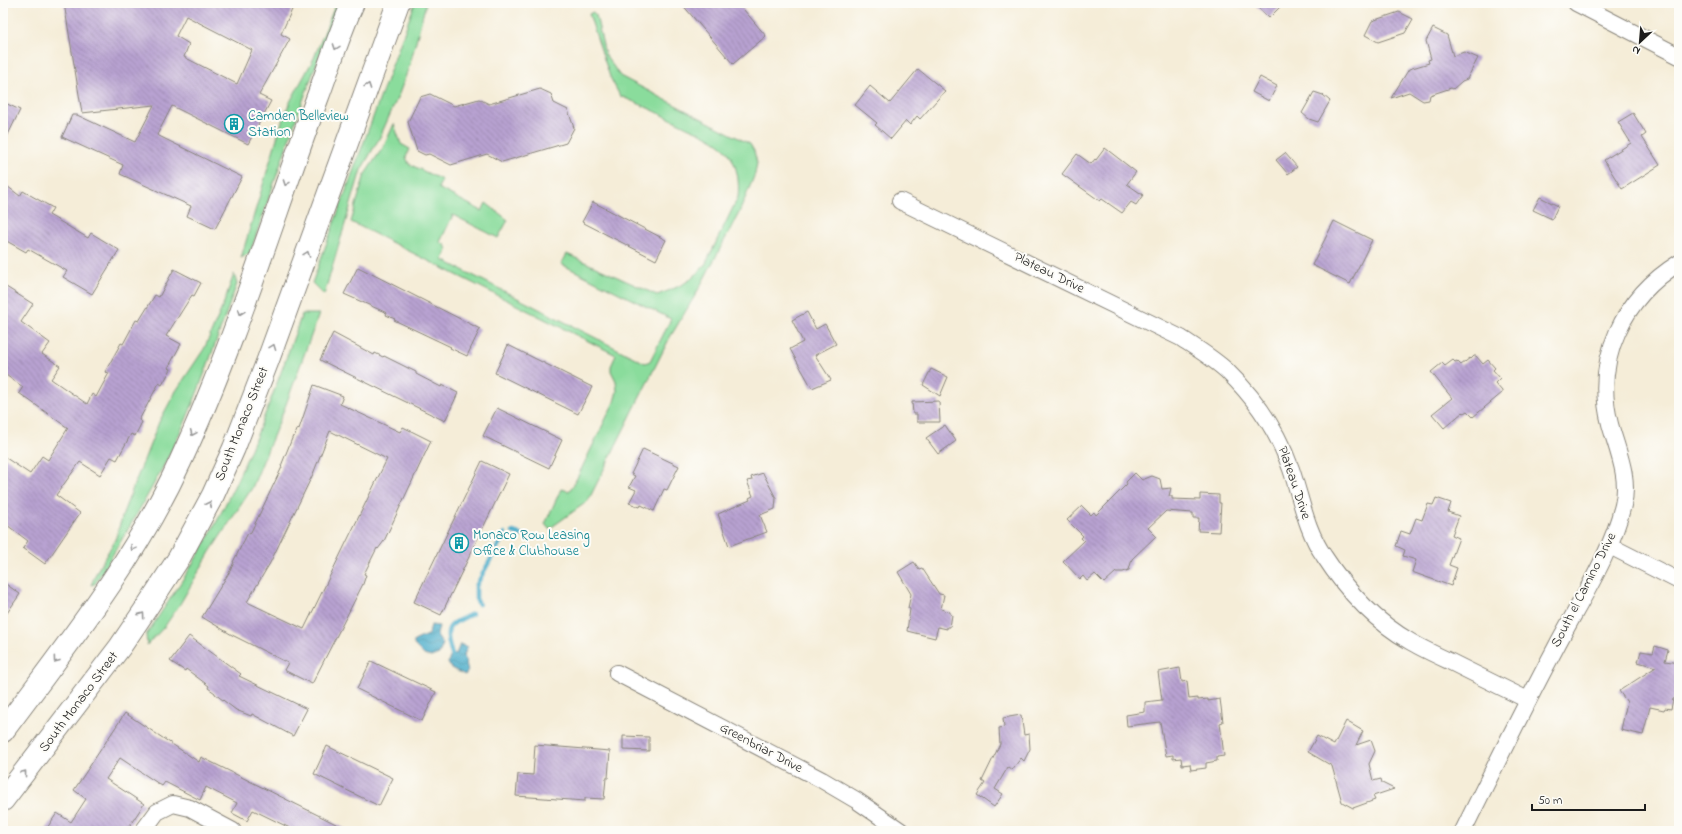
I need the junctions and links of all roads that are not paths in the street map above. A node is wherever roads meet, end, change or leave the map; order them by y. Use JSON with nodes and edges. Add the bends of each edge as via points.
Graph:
{"nodes":[{"id":1,"x":353,"y":3,"type":"edge"},
{"id":2,"x":398,"y":3,"type":"edge"},
{"id":3,"x":1576,"y":3,"type":"edge"},
{"id":4,"x":1679,"y":56,"type":"edge"},
{"id":5,"x":900,"y":201,"type":"dead end"},
{"id":6,"x":1679,"y":263,"type":"edge"},
{"id":7,"x":1610,"y":546,"type":"junction"},
{"id":8,"x":1679,"y":581,"type":"edge"},
{"id":9,"x":617,"y":673,"type":"dead end"},
{"id":10,"x":1528,"y":700,"type":"junction"},
{"id":11,"x":3,"y":731,"type":"edge"},
{"id":12,"x":3,"y":800,"type":"edge"},
{"id":13,"x":144,"y":831,"type":"edge"},
{"id":14,"x":233,"y":831,"type":"edge"},
{"id":15,"x":900,"y":831,"type":"edge"},
{"id":16,"x":1463,"y":831,"type":"edge"}],
"edges":[{"from":1,"to":11,"type":"main road","one_way":true,"via":[[224,357],[180,463],[154,514],[121,568]]},
{"from":12,"to":2,"type":"main road","name":"South Monaco Street","one_way":true,"via":[[137,623],[179,558],[210,501],[234,448],[273,346]]},
{"from":3,"to":4,"type":"street"},
{"from":5,"to":10,"type":"street","name":"Plateau Drive","via":[[1181,338],[1215,360],[1250,396],[1265,416],[1280,441],[1291,468],[1307,523],[1323,555],[1363,606],[1411,642]]},
{"from":6,"to":7,"type":"street","name":"South el Camino Drive","via":[[1656,279],[1637,299],[1617,331],[1610,352],[1606,401],[1620,455],[1625,490],[1624,504]]},
{"from":7,"to":8,"type":"street"},
{"from":7,"to":10,"type":"street","name":"South el Camino Drive"},
{"from":9,"to":15,"type":"street","name":"Greenbriar Drive","via":[[822,780]]},
{"from":10,"to":16,"type":"street","name":"South el Camino Drive"},
{"from":13,"to":14,"type":"street","via":[[157,812],[172,804],[190,808]]}]}
